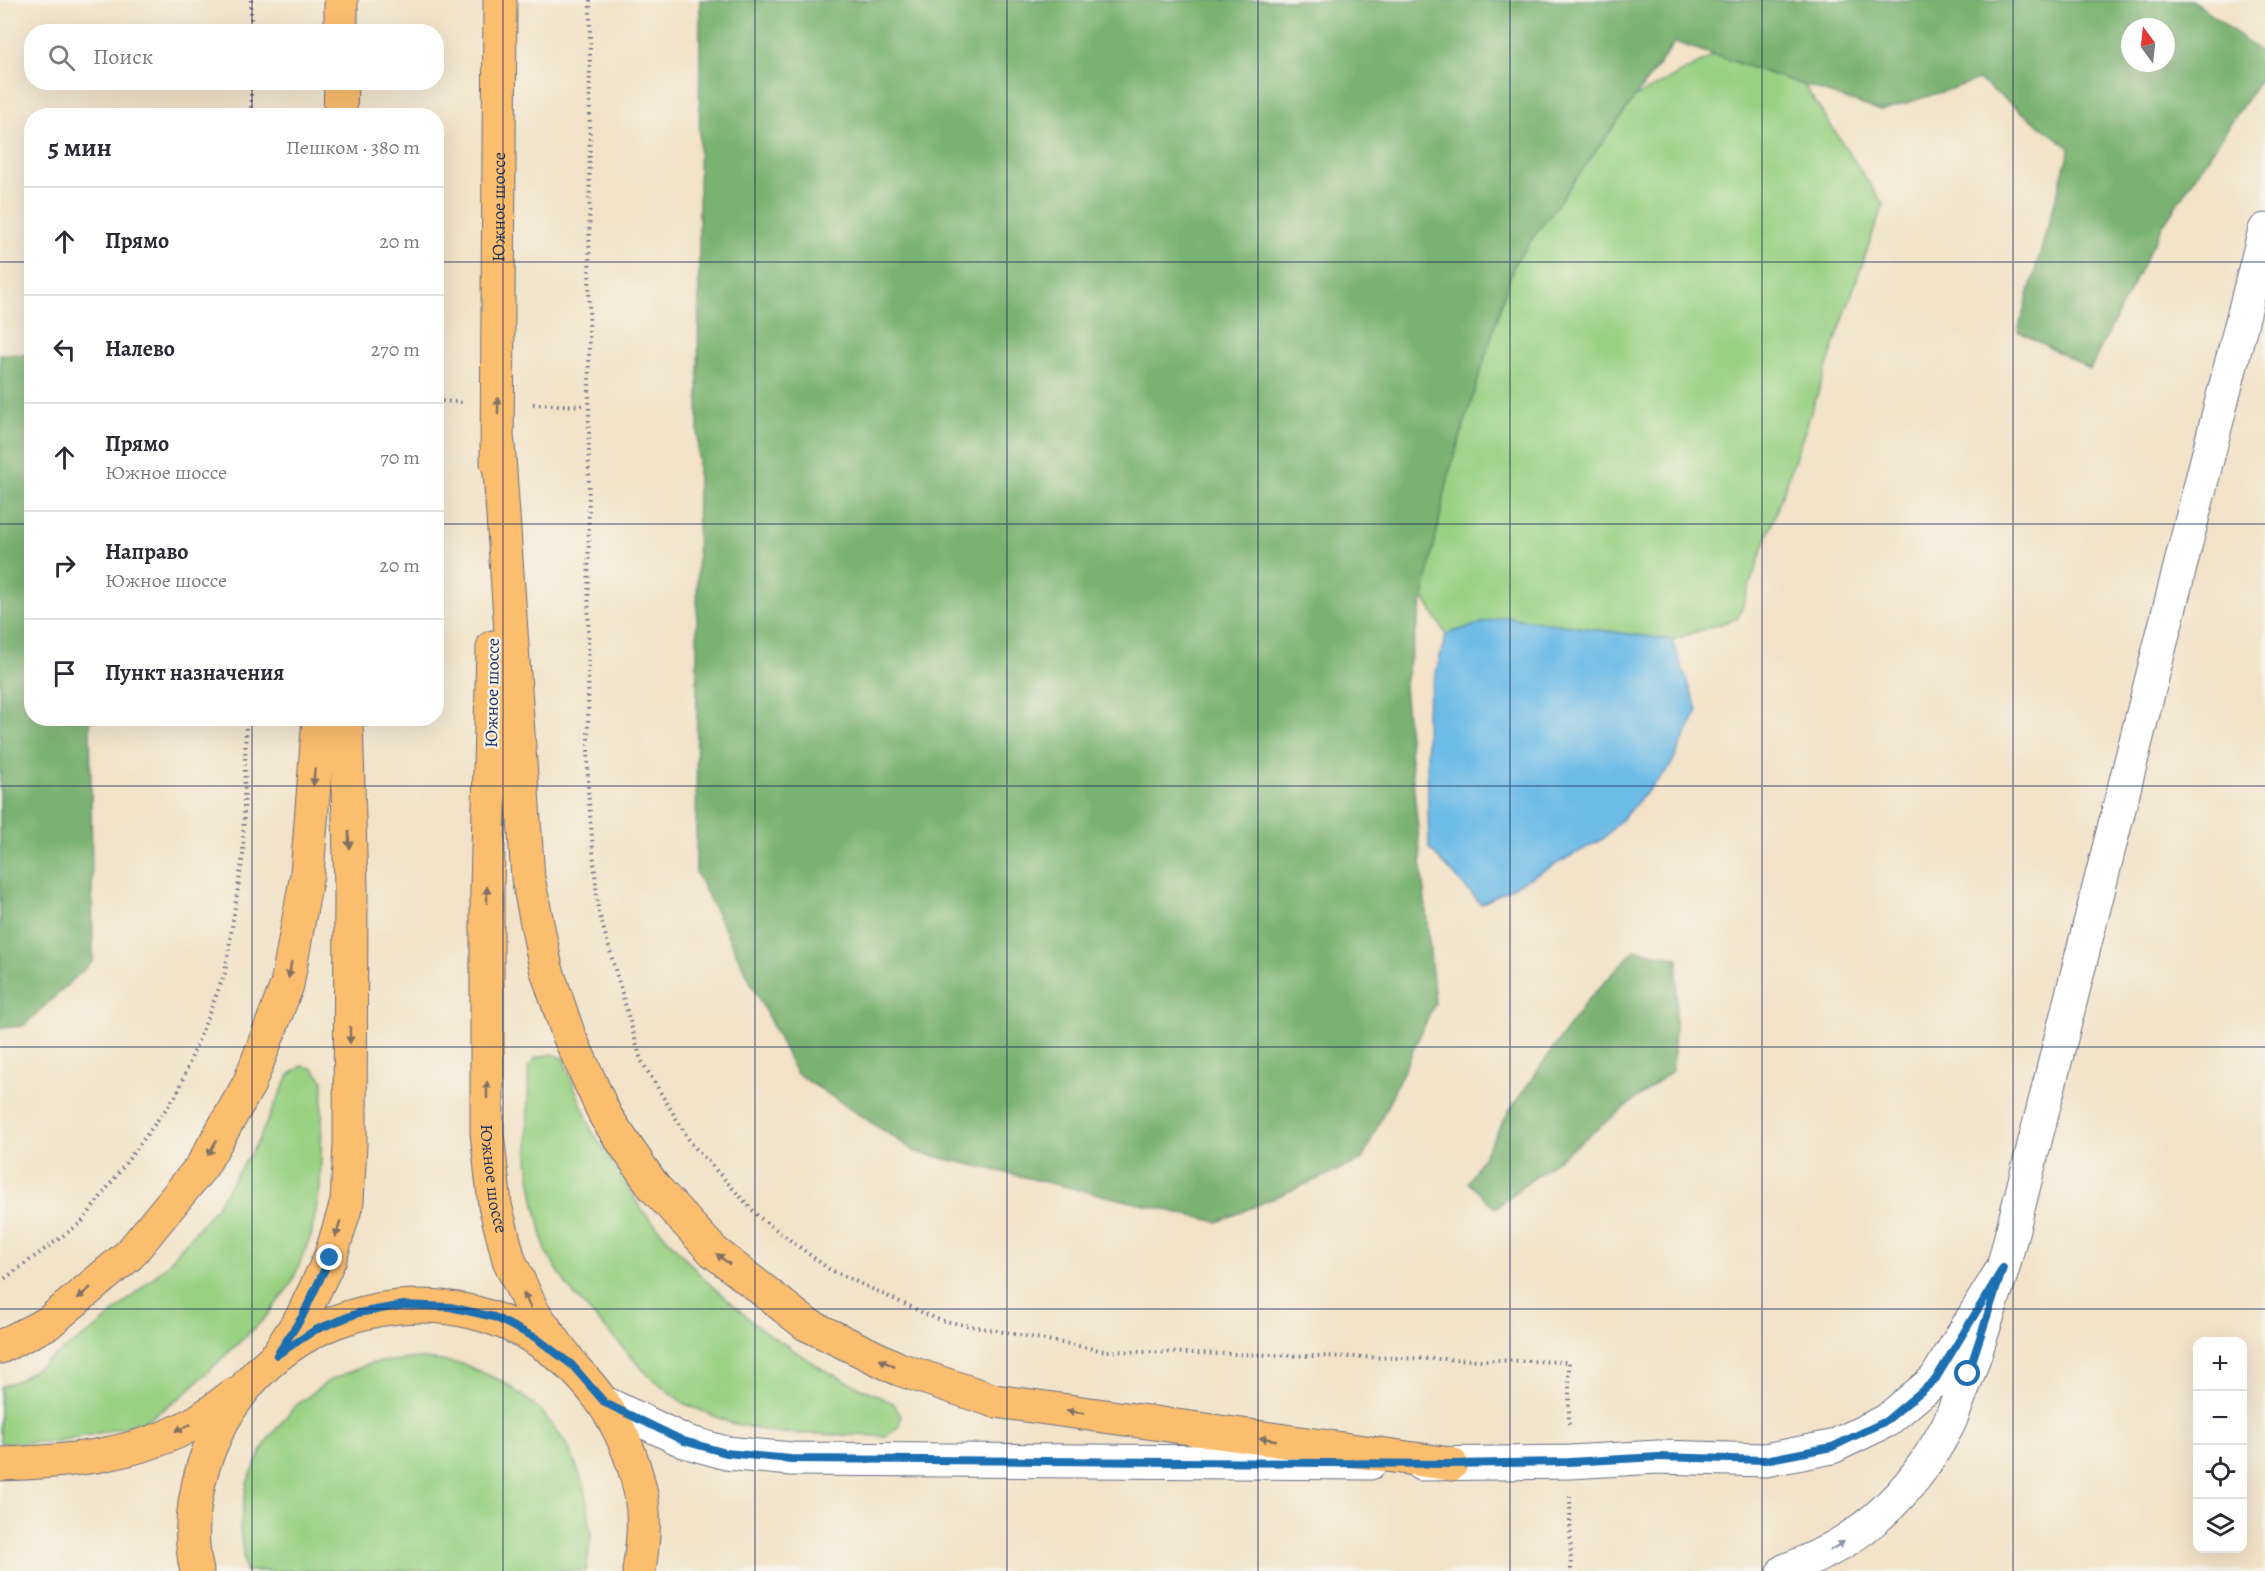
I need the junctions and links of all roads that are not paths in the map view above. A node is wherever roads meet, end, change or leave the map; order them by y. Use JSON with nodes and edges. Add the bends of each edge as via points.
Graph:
{"nodes":[{"id":1,"x":341,"y":0,"type":"edge"},
{"id":2,"x":500,"y":0,"type":"edge"},
{"id":3,"x":341,"y":24,"type":"edge"},
{"id":4,"x":341,"y":90,"type":"edge"},
{"id":5,"x":340,"y":108,"type":"edge"},
{"id":6,"x":2265,"y":230,"type":"edge"},
{"id":7,"x":498,"y":443,"type":"junction"},
{"id":8,"x":318,"y":726,"type":"edge"},
{"id":9,"x":346,"y":726,"type":"edge"},
{"id":10,"x":2003,"y":1268,"type":"junction"},
{"id":11,"x":0,"y":1347,"type":"edge"},
{"id":12,"x":277,"y":1355,"type":"junction"},
{"id":13,"x":572,"y":1365,"type":"junction"},
{"id":14,"x":248,"y":1383,"type":"junction"},
{"id":15,"x":605,"y":1403,"type":"junction"},
{"id":16,"x":0,"y":1464,"type":"edge"},
{"id":17,"x":1450,"y":1464,"type":"junction"},
{"id":18,"x":197,"y":1571,"type":"edge"},
{"id":19,"x":639,"y":1571,"type":"edge"},
{"id":20,"x":1784,"y":1571,"type":"edge"}],
"edges":[{"from":1,"to":3,"type":"main road"},
{"from":7,"to":2,"type":"main road","name":"Южное шоссе","one_way":true},
{"from":4,"to":5,"type":"main road"},
{"from":6,"to":10,"type":"street"},
{"from":13,"to":7,"type":"main road","name":"Южное шоссе","one_way":true,"via":[[533,1312],[509,1260],[495,1205],[487,1133],[487,889]]},
{"from":17,"to":7,"type":"main road","one_way":true,"via":[[994,1401],[899,1369],[806,1324],[713,1251],[654,1187],[606,1117],[569,1036],[546,968],[528,878]]},
{"from":8,"to":11,"type":"main road","one_way":true,"via":[[307,874],[287,985],[249,1084],[202,1166],[129,1255],[48,1323]]},
{"from":9,"to":12,"type":"main road","name":"Южное шоссе","one_way":true,"via":[[351,888],[347,1202],[325,1268],[302,1317]]},
{"from":10,"to":17,"type":"street","via":[[1935,1380],[1886,1421],[1832,1447],[1765,1460],[1658,1457]]},
{"from":20,"to":10,"type":"street","one_way":true,"via":[[1813,1560],[1871,1525],[1917,1477],[1948,1426]]},
{"from":12,"to":13,"type":"main road","name":"Южное шоссе","via":[[315,1330],[358,1313],[404,1305],[450,1307],[494,1317],[536,1338]]},
{"from":12,"to":14,"type":"main road","name":"Южное шоссе"},
{"from":13,"to":15,"type":"main road","name":"Южное шоссе"},
{"from":14,"to":16,"type":"main road","one_way":true,"via":[[196,1422],[156,1441],[91,1457]]},
{"from":14,"to":18,"type":"main road","name":"Южное шоссе","via":[[225,1414],[208,1450],[197,1488],[193,1527]]},
{"from":15,"to":17,"type":"street","via":[[684,1441],[726,1453],[791,1459]]},
{"from":15,"to":19,"type":"main road","name":"Южное шоссе","via":[[629,1448],[641,1492],[644,1537]]}]}
